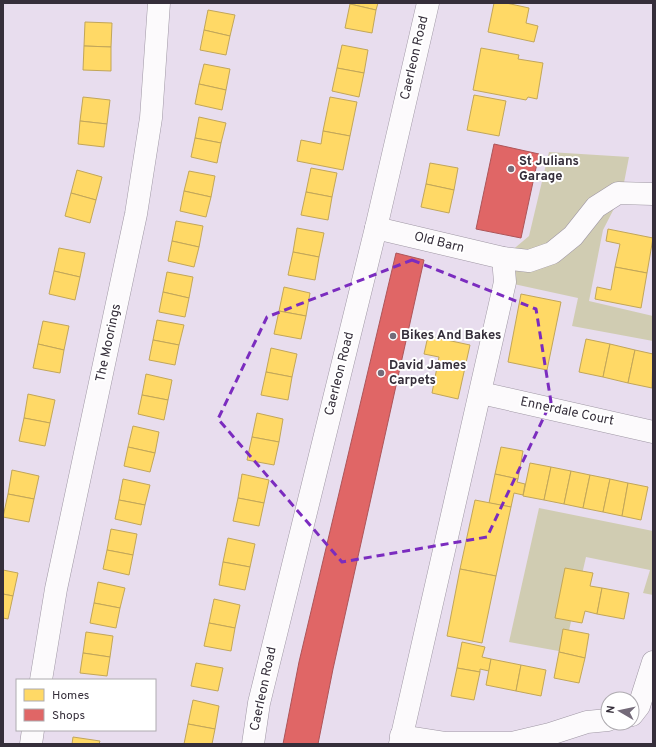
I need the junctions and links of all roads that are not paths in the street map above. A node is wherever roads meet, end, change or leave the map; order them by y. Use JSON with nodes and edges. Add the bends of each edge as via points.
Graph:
{"nodes":[{"id":1,"x":160,"y":3,"type":"edge"},
{"id":2,"x":428,"y":3,"type":"edge"},
{"id":3,"x":653,"y":194,"type":"edge"},
{"id":4,"x":376,"y":228,"type":"junction"},
{"id":5,"x":503,"y":258,"type":"junction"},
{"id":6,"x":481,"y":393,"type":"junction"},
{"id":7,"x":653,"y":432,"type":"edge"},
{"id":8,"x":653,"y":662,"type":"edge"},
{"id":9,"x":41,"y":679,"type":"edge"},
{"id":10,"x":640,"y":703,"type":"edge"},
{"id":11,"x":600,"y":721,"type":"edge"},
{"id":12,"x":33,"y":731,"type":"edge"},
{"id":13,"x":401,"y":740,"type":"edge"},
{"id":14,"x":31,"y":744,"type":"edge"},
{"id":15,"x":253,"y":744,"type":"edge"}],
"edges":[{"from":1,"to":9,"type":"street","name":"The Moorings","via":[[151,118],[136,214],[56,589]]},
{"from":2,"to":4,"type":"street","name":"Caerleon Road"},
{"from":3,"to":5,"type":"street","name":"Old Barn","via":[[618,193],[596,207],[573,236],[552,253],[529,261]]},
{"from":4,"to":5,"type":"street","name":"Old Barn"},
{"from":4,"to":15,"type":"street","name":"Caerleon Road","via":[[259,703]]},
{"from":5,"to":6,"type":"street","via":[[505,282]]},
{"from":6,"to":7,"type":"street","name":"Ennerdale Court"},
{"from":6,"to":13,"type":"street"},
{"from":8,"to":10,"type":"street"},
{"from":11,"to":13,"type":"street","via":[[512,743]]},
{"from":12,"to":14,"type":"street"}]}
